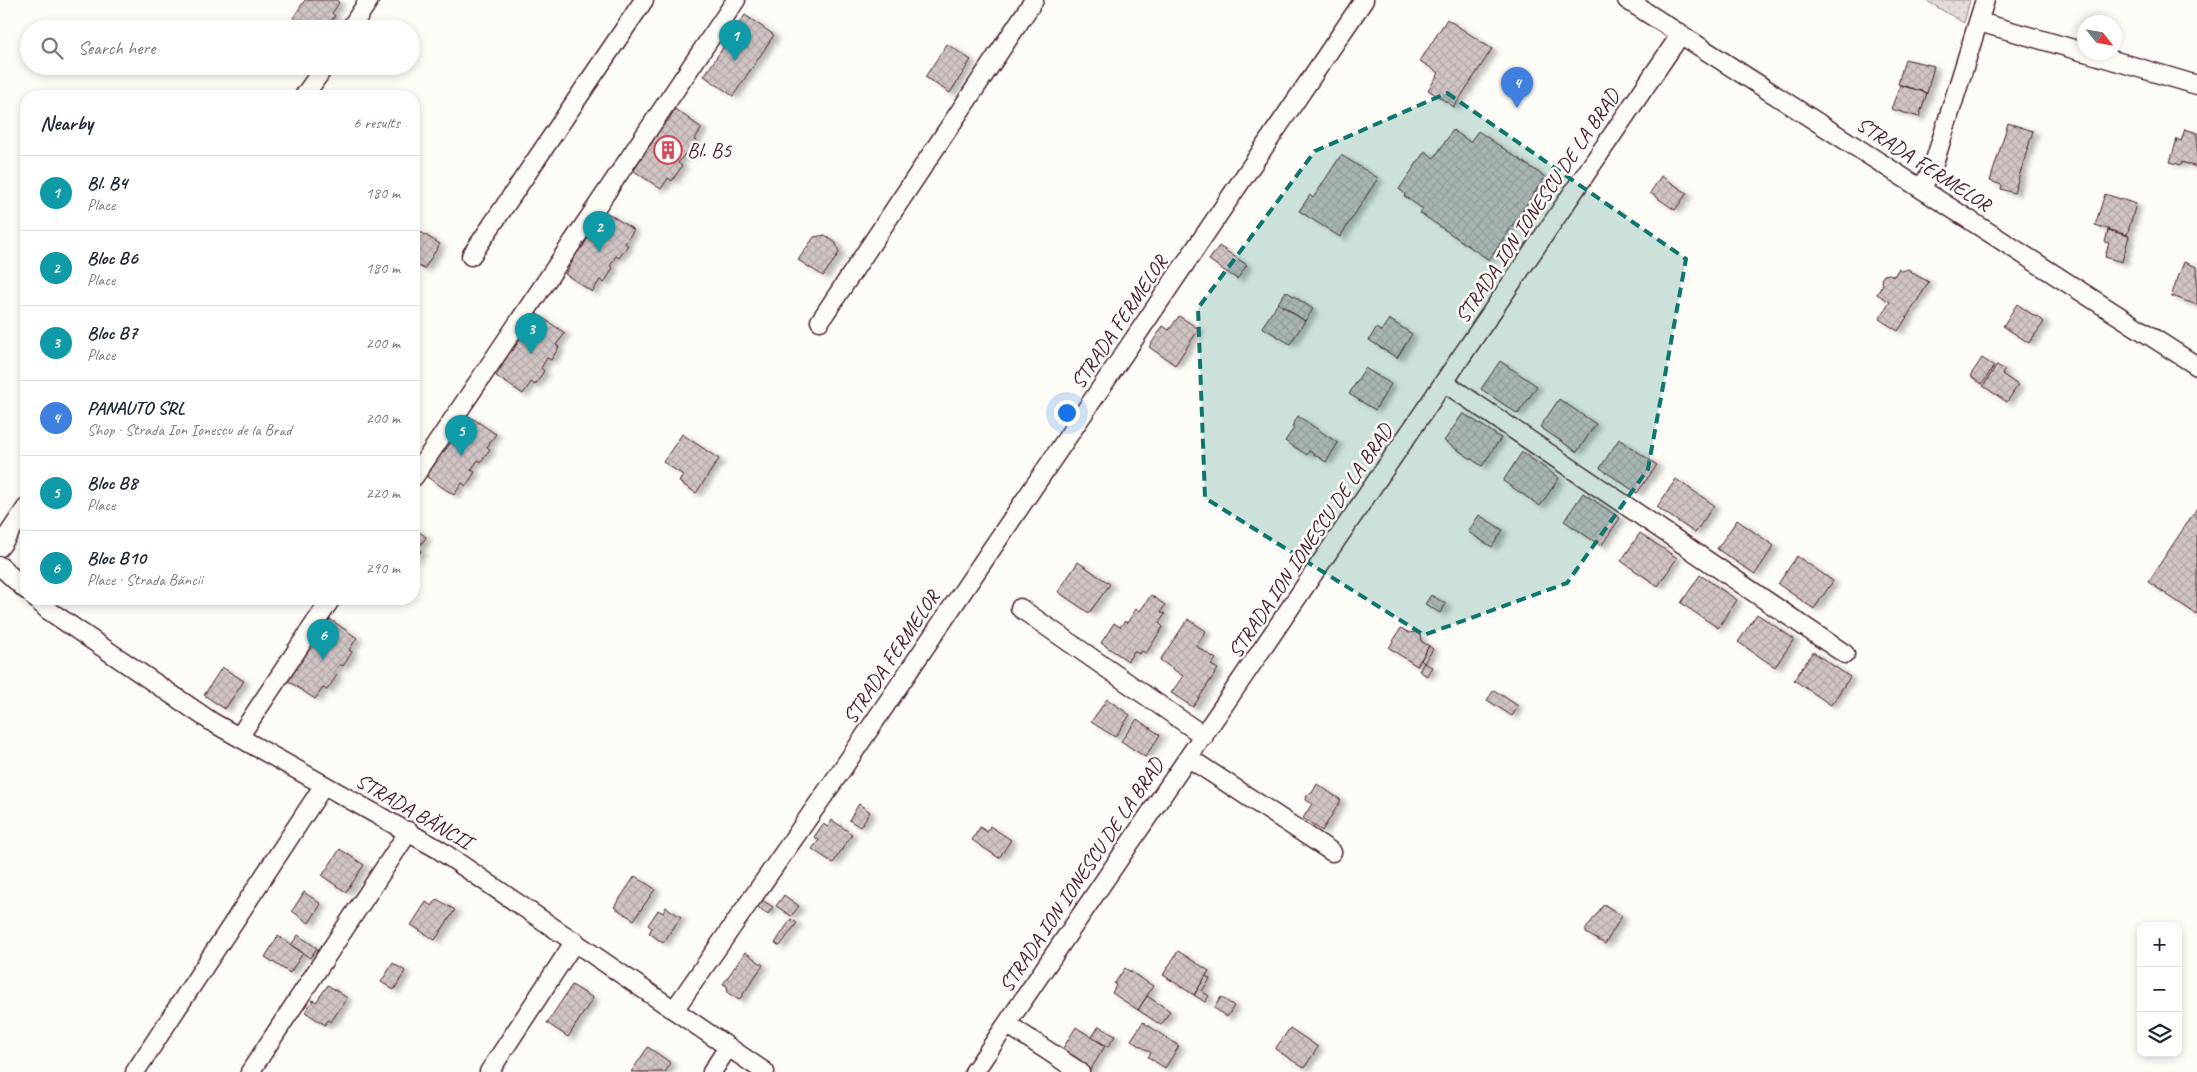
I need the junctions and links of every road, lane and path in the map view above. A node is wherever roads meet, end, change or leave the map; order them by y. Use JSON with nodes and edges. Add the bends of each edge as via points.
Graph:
{"nodes":[{"id":1,"x":369,"y":0,"type":"edge"},
{"id":2,"x":644,"y":0,"type":"edge"},
{"id":3,"x":736,"y":0,"type":"edge"},
{"id":4,"x":1034,"y":0,"type":"edge"},
{"id":5,"x":1364,"y":0,"type":"edge"},
{"id":6,"x":1628,"y":0,"type":"edge"},
{"id":7,"x":1985,"y":0,"type":"edge"},
{"id":8,"x":356,"y":20,"type":"edge"},
{"id":9,"x":1979,"y":22,"type":"junction"},
{"id":10,"x":1681,"y":34,"type":"junction"},
{"id":11,"x":2077,"y":50,"type":"edge"},
{"id":12,"x":2112,"y":60,"type":"edge"},
{"id":13,"x":319,"y":75,"type":"edge"},
{"id":14,"x":2197,"y":85,"type":"edge"},
{"id":15,"x":308,"y":90,"type":"edge"},
{"id":16,"x":1921,"y":189,"type":"junction"},
{"id":17,"x":471,"y":256,"type":"dead end"},
{"id":18,"x":820,"y":321,"type":"dead end"},
{"id":19,"x":2197,"y":366,"type":"edge"},
{"id":20,"x":1444,"y":383,"type":"junction"},
{"id":21,"x":420,"y":468,"type":"edge"},
{"id":22,"x":20,"y":517,"type":"edge"},
{"id":23,"x":0,"y":547,"type":"edge"},
{"id":24,"x":0,"y":566,"type":"edge"},
{"id":25,"x":20,"y":584,"type":"edge"},
{"id":26,"x":43,"y":605,"type":"edge"},
{"id":27,"x":327,"y":605,"type":"edge"},
{"id":28,"x":1020,"y":608,"type":"dead end"},
{"id":29,"x":1845,"y":654,"type":"dead end"},
{"id":30,"x":1204,"y":736,"type":"junction"},
{"id":31,"x":239,"y":737,"type":"junction"},
{"id":32,"x":1189,"y":758,"type":"junction"},
{"id":33,"x":324,"y":785,"type":"junction"},
{"id":34,"x":409,"y":832,"type":"junction"},
{"id":35,"x":1332,"y":852,"type":"dead end"},
{"id":36,"x":575,"y":941,"type":"junction"},
{"id":37,"x":674,"y":1010,"type":"junction"},
{"id":38,"x":1007,"y":1024,"type":"junction"},
{"id":39,"x":728,"y":1047,"type":"junction"},
{"id":40,"x":135,"y":1072,"type":"edge"},
{"id":41,"x":250,"y":1072,"type":"edge"},
{"id":42,"x":489,"y":1072,"type":"edge"},
{"id":43,"x":712,"y":1072,"type":"edge"},
{"id":44,"x":765,"y":1072,"type":"edge"},
{"id":45,"x":974,"y":1072,"type":"edge"},
{"id":46,"x":1080,"y":1072,"type":"edge"}],
"edges":[{"from":1,"to":8,"type":"street"},
{"from":2,"to":17,"type":"street"},
{"from":3,"to":21,"type":"street"},
{"from":4,"to":18,"type":"street"},
{"from":5,"to":37,"type":"street","name":"STRADA FERMELOR","via":[[843,768]]},
{"from":6,"to":10,"type":"street","name":"STRADA FERMELOR"},
{"from":7,"to":9,"type":"street"},
{"from":9,"to":11,"type":"street"},
{"from":9,"to":16,"type":"street","via":[[1932,170]]},
{"from":10,"to":16,"type":"street","name":"STRADA FERMELOR"},
{"from":10,"to":20,"type":"street","name":"STRADA ION IONESCU DE LA BRAD"},
{"from":12,"to":14,"type":"street"},
{"from":13,"to":15,"type":"street"},
{"from":16,"to":19,"type":"street","name":"STRADA FERMELOR"},
{"from":20,"to":29,"type":"street"},
{"from":20,"to":30,"type":"street","name":"STRADA ION IONESCU DE LA BRAD"},
{"from":22,"to":23,"type":"street"},
{"from":24,"to":25,"type":"street"},
{"from":26,"to":31,"type":"street","name":"STRADA BĂNCII","via":[[175,698]]},
{"from":27,"to":31,"type":"street"},
{"from":28,"to":30,"type":"street"},
{"from":30,"to":32,"type":"street","name":"STRADA ION IONESCU DE LA BRAD"},
{"from":31,"to":33,"type":"street","name":"STRADA BĂNCII"},
{"from":32,"to":35,"type":"street"},
{"from":32,"to":38,"type":"street","name":"STRADA ION IONESCU DE LA BRAD"},
{"from":33,"to":34,"type":"street","name":"STRADA BĂNCII"},
{"from":33,"to":40,"type":"street"},
{"from":34,"to":36,"type":"street","name":"STRADA BĂNCII"},
{"from":34,"to":41,"type":"street"},
{"from":36,"to":37,"type":"street","name":"STRADA BĂNCII"},
{"from":36,"to":42,"type":"street"},
{"from":37,"to":39,"type":"street","name":"STRADA BĂNCII"},
{"from":38,"to":45,"type":"street","name":"STRADA ION IONESCU DE LA BRAD"},
{"from":38,"to":46,"type":"street"},
{"from":39,"to":43,"type":"street"},
{"from":39,"to":44,"type":"street","name":"STRADA BĂNCII"}]}
